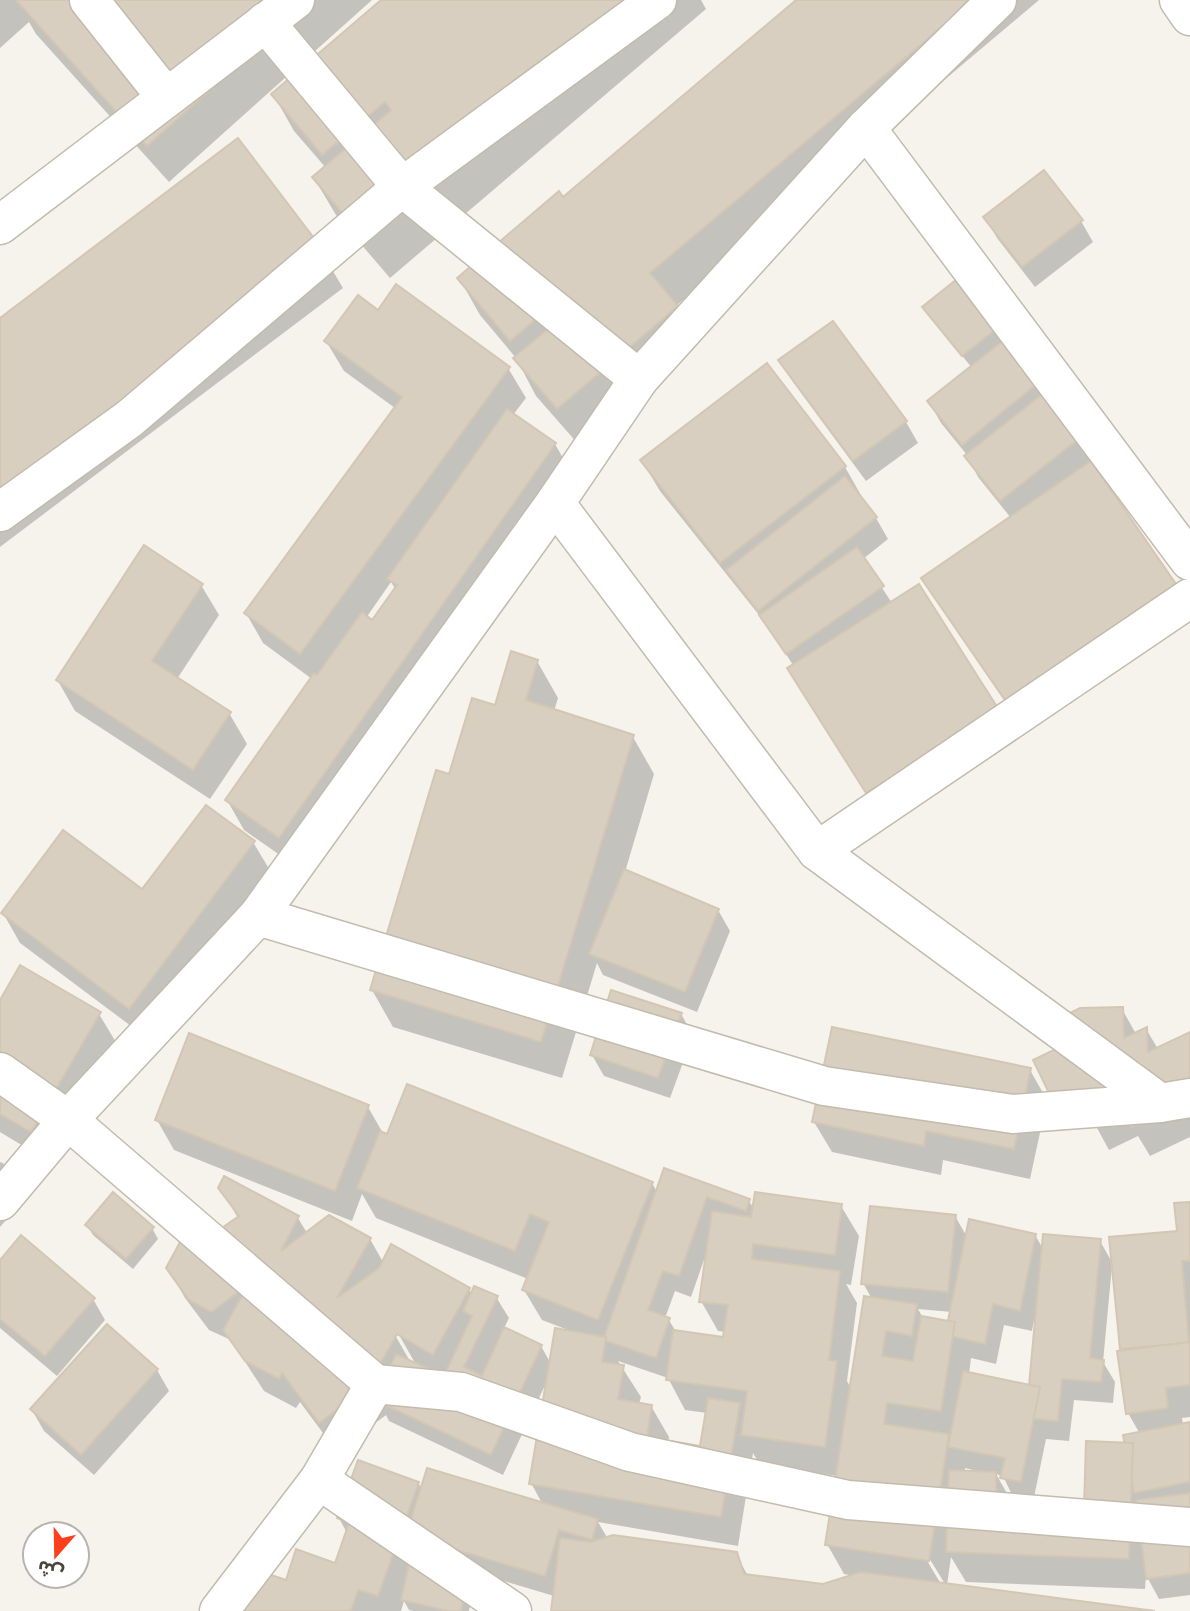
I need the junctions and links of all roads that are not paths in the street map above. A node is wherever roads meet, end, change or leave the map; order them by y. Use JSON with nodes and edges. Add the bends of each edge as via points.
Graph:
{"nodes":[{"id":1,"x":89,"y":0,"type":"edge"},
{"id":2,"x":657,"y":0,"type":"edge"},
{"id":3,"x":996,"y":0,"type":"edge"},
{"id":4,"x":1179,"y":0,"type":"edge"},
{"id":5,"x":280,"y":11,"type":"edge"},
{"id":6,"x":1190,"y":16,"type":"edge"},
{"id":7,"x":166,"y":97,"type":"junction"},
{"id":8,"x":866,"y":128,"type":"junction"},
{"id":9,"x":402,"y":187,"type":"junction"},
{"id":10,"x":0,"y":225,"type":"edge"},
{"id":11,"x":639,"y":379,"type":"junction"},
{"id":12,"x":555,"y":503,"type":"junction"},
{"id":13,"x":0,"y":512,"type":"edge"},
{"id":14,"x":1190,"y":561,"type":"edge"},
{"id":15,"x":1190,"y":598,"type":"edge"},
{"id":16,"x":817,"y":851,"type":"junction"},
{"id":17,"x":258,"y":916,"type":"junction"},
{"id":18,"x":0,"y":1072,"type":"edge"},
{"id":19,"x":1175,"y":1100,"type":"edge"},
{"id":20,"x":68,"y":1120,"type":"junction"},
{"id":21,"x":0,"y":1201,"type":"edge"},
{"id":22,"x":376,"y":1384,"type":"junction"},
{"id":23,"x":319,"y":1480,"type":"junction"},
{"id":24,"x":1190,"y":1527,"type":"edge"},
{"id":25,"x":219,"y":1611,"type":"edge"},
{"id":26,"x":512,"y":1611,"type":"edge"}],
"edges":[{"from":1,"to":7,"type":"street"},
{"from":2,"to":9,"type":"street"},
{"from":3,"to":8,"type":"street"},
{"from":4,"to":6,"type":"street"},
{"from":5,"to":7,"type":"street"},
{"from":5,"to":9,"type":"street"},
{"from":7,"to":10,"type":"street"},
{"from":8,"to":11,"type":"street"},
{"from":8,"to":14,"type":"street"},
{"from":9,"to":11,"type":"street"},
{"from":9,"to":13,"type":"street","via":[[129,419]]},
{"from":11,"to":12,"type":"street"},
{"from":12,"to":16,"type":"street"},
{"from":12,"to":17,"type":"street"},
{"from":15,"to":16,"type":"street"},
{"from":16,"to":19,"type":"street"},
{"from":17,"to":19,"type":"street","via":[[824,1086],[1013,1114]]},
{"from":17,"to":20,"type":"street"},
{"from":18,"to":20,"type":"street"},
{"from":20,"to":21,"type":"street"},
{"from":20,"to":22,"type":"street"},
{"from":22,"to":23,"type":"street"},
{"from":22,"to":24,"type":"street","via":[[461,1392],[630,1452],[848,1500]]},
{"from":23,"to":25,"type":"street"},
{"from":23,"to":26,"type":"street"}]}
